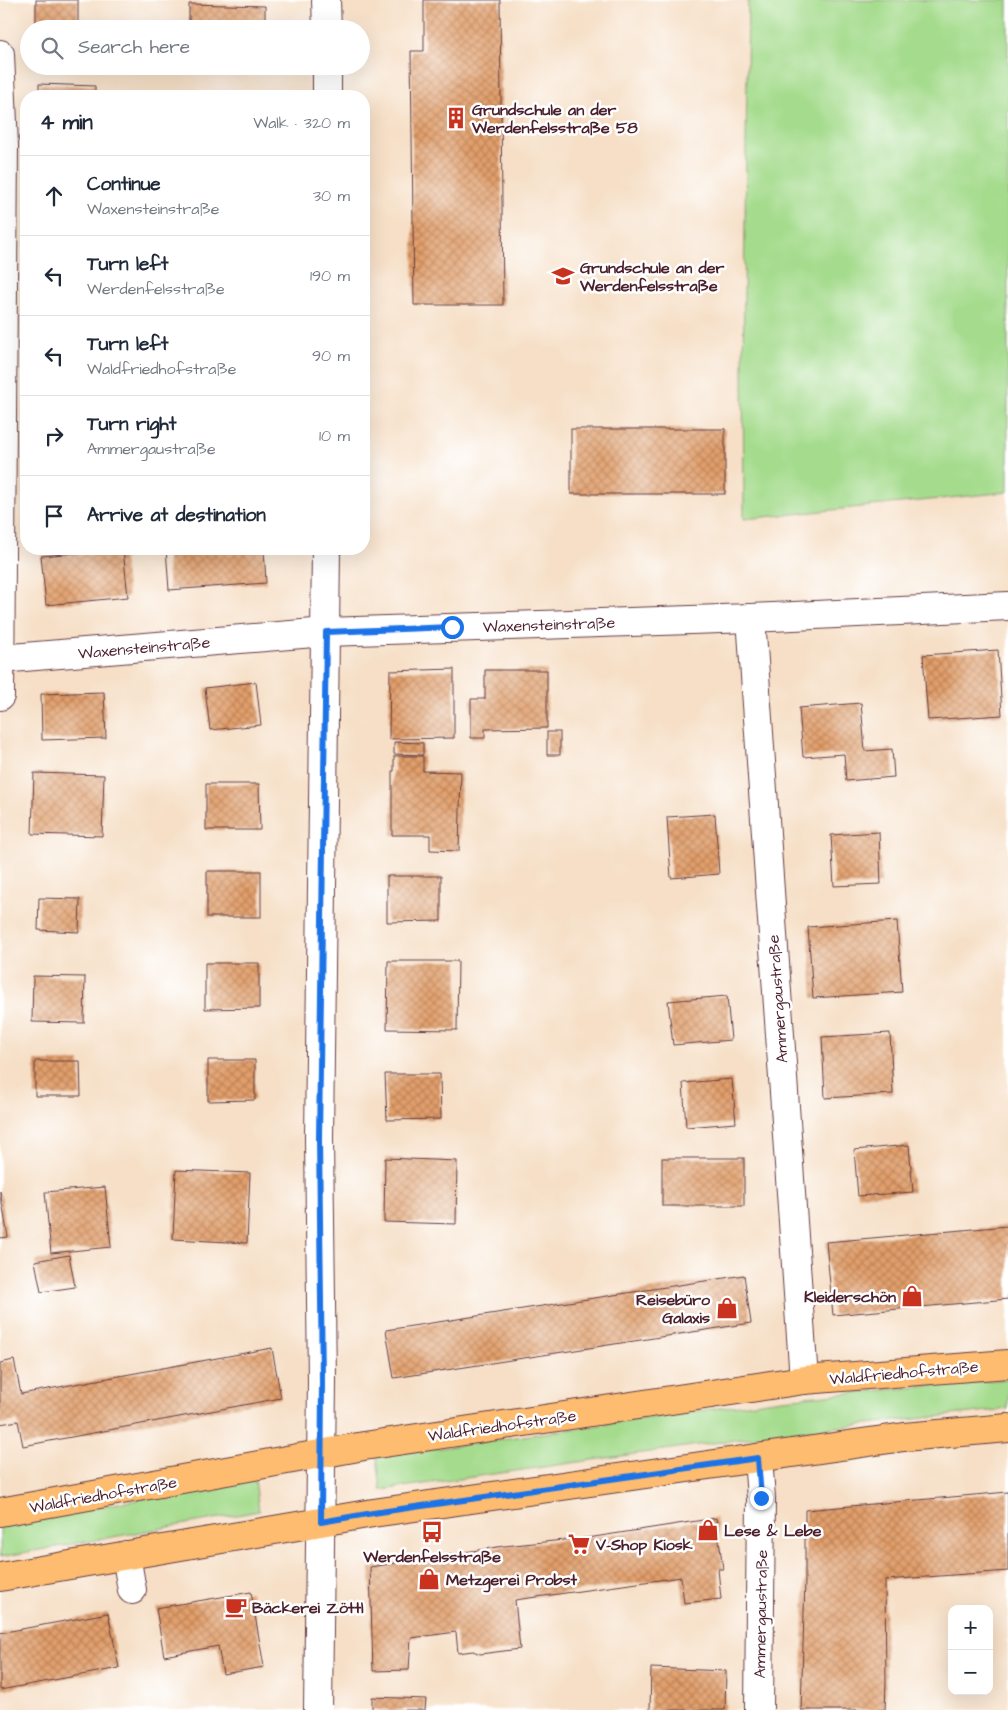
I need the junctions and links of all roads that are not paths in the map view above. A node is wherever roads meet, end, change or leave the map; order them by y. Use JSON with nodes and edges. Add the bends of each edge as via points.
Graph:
{"nodes":[{"id":1,"x":326,"y":0,"type":"edge"},
{"id":2,"x":326,"y":20,"type":"edge"},
{"id":3,"x":0,"y":54,"type":"edge"},
{"id":4,"x":327,"y":75,"type":"edge"},
{"id":5,"x":327,"y":90,"type":"edge"},
{"id":6,"x":326,"y":555,"type":"edge"},
{"id":7,"x":1008,"y":606,"type":"edge"},
{"id":8,"x":752,"y":618,"type":"junction"},
{"id":9,"x":326,"y":632,"type":"junction"},
{"id":10,"x":0,"y":659,"type":"edge"},
{"id":11,"x":0,"y":696,"type":"edge"},
{"id":12,"x":1008,"y":1364,"type":"edge"},
{"id":13,"x":804,"y":1380,"type":"junction"},
{"id":14,"x":1008,"y":1428,"type":"edge"},
{"id":15,"x":321,"y":1454,"type":"junction"},
{"id":16,"x":758,"y":1458,"type":"junction"},
{"id":17,"x":0,"y":1512,"type":"edge"},
{"id":18,"x":321,"y":1522,"type":"junction"},
{"id":19,"x":126,"y":1555,"type":"junction"},
{"id":20,"x":0,"y":1578,"type":"edge"},
{"id":21,"x":132,"y":1590,"type":"dead end"},
{"id":22,"x":318,"y":1710,"type":"edge"},
{"id":23,"x":759,"y":1710,"type":"edge"}],
"edges":[{"from":1,"to":2,"type":"street"},
{"from":3,"to":10,"type":"street","via":[[4,146]]},
{"from":4,"to":5,"type":"street"},
{"from":6,"to":9,"type":"street"},
{"from":7,"to":8,"type":"street","name":"Waxensteinstraße"},
{"from":8,"to":9,"type":"street","name":"Waxensteinstraße"},
{"from":8,"to":13,"type":"street","name":"Ammergaustraße"},
{"from":9,"to":10,"type":"street","name":"Waxensteinstraße"},
{"from":9,"to":15,"type":"street","via":[[319,1139]]},
{"from":10,"to":11,"type":"street"},
{"from":12,"to":13,"type":"main road","name":"Waldfriedhofstraße"},
{"from":13,"to":15,"type":"main road","name":"Waldfriedhofstraße"},
{"from":14,"to":16,"type":"main road","via":[[904,1437]]},
{"from":15,"to":17,"type":"main road","name":"Waldfriedhofstraße"},
{"from":15,"to":18,"type":"street"},
{"from":16,"to":18,"type":"main road"},
{"from":16,"to":23,"type":"street","name":"Ammergaustraße","via":[[761,1498]]},
{"from":18,"to":19,"type":"main road"},
{"from":18,"to":22,"type":"street"},
{"from":19,"to":20,"type":"main road"},
{"from":19,"to":21,"type":"street"}]}
